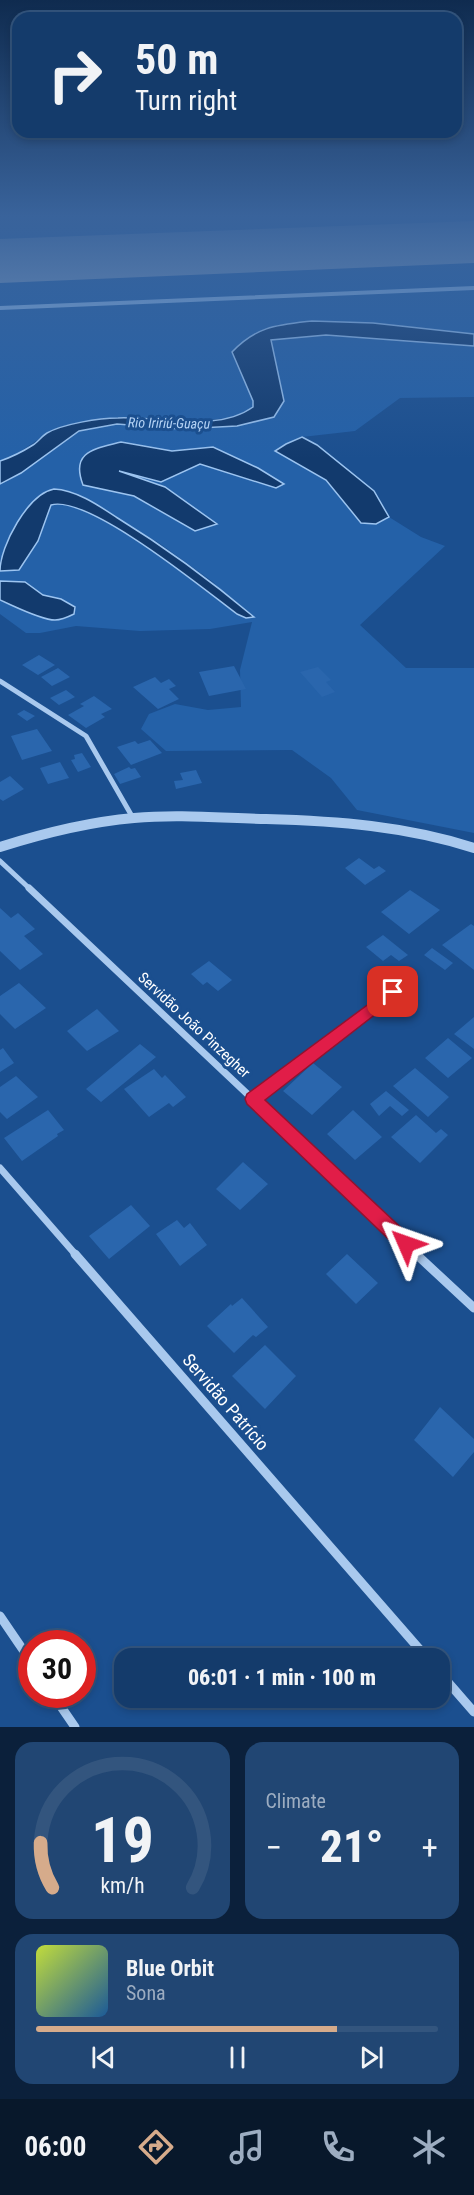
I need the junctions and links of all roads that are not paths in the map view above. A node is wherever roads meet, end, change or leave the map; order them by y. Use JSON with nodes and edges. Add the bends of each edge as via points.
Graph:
{"nodes":[{"id":1,"x":0,"y":681,"type":"edge"},
{"id":2,"x":133,"y":819,"type":"junction"},
{"id":3,"x":0,"y":847,"type":"edge"},
{"id":4,"x":474,"y":848,"type":"edge"},
{"id":5,"x":0,"y":861,"type":"edge"},
{"id":6,"x":393,"y":992,"type":"dead end"},
{"id":7,"x":253,"y":1099,"type":"junction"},
{"id":8,"x":0,"y":1168,"type":"edge"},
{"id":9,"x":474,"y":1308,"type":"edge"},
{"id":10,"x":0,"y":1616,"type":"edge"},
{"id":11,"x":18,"y":1642,"type":"edge"},
{"id":12,"x":418,"y":1648,"type":"edge"},
{"id":13,"x":450,"y":1684,"type":"edge"},
{"id":14,"x":62,"y":1708,"type":"edge"},
{"id":15,"x":474,"y":1712,"type":"edge"},
{"id":16,"x":75,"y":1727,"type":"edge"}],
"edges":[{"from":1,"to":2,"type":"street","via":[[86,736]]},
{"from":2,"to":3,"type":"street","via":[[77,827]]},
{"from":2,"to":4,"type":"street","via":[[307,820],[370,825]]},
{"from":5,"to":7,"type":"street","name":"Servidão João Pinzegher"},
{"from":6,"to":7,"type":"street"},
{"from":7,"to":9,"type":"street","name":"Servidão João Pinzegher"},
{"from":8,"to":12,"type":"street","name":"Servidão Patrício"},
{"from":10,"to":11,"type":"street"},
{"from":13,"to":15,"type":"street"},
{"from":14,"to":16,"type":"street"}]}
